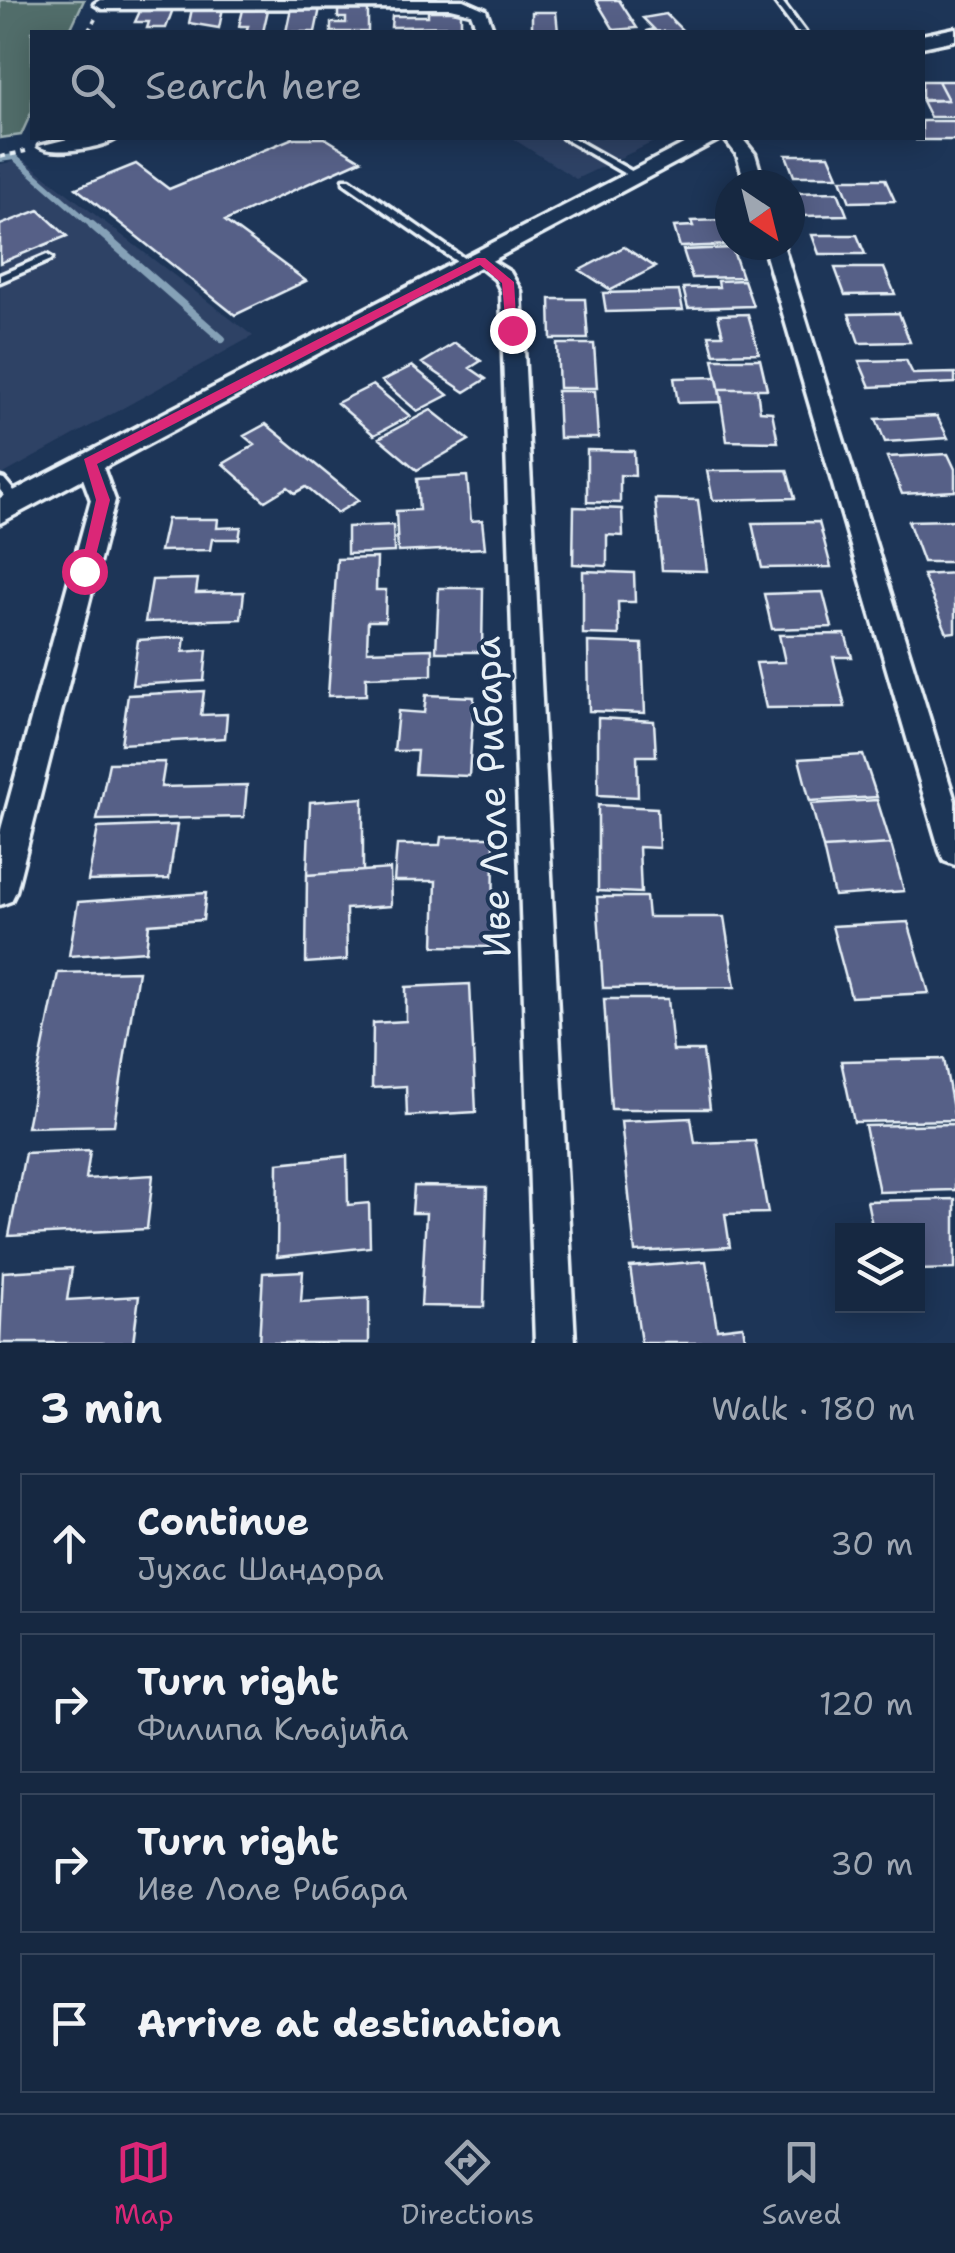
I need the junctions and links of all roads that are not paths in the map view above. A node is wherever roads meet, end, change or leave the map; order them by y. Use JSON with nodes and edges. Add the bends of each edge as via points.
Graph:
{"nodes":[{"id":1,"x":777,"y":0,"type":"edge"},
{"id":2,"x":102,"y":4,"type":"dead end"},
{"id":3,"x":486,"y":30,"type":"edge"},
{"id":4,"x":800,"y":30,"type":"edge"},
{"id":5,"x":955,"y":34,"type":"edge"},
{"id":6,"x":925,"y":40,"type":"edge"},
{"id":7,"x":93,"y":140,"type":"edge"},
{"id":8,"x":570,"y":140,"type":"edge"},
{"id":9,"x":707,"y":140,"type":"edge"},
{"id":10,"x":735,"y":140,"type":"edge"},
{"id":11,"x":48,"y":146,"type":"dead end"},
{"id":12,"x":751,"y":170,"type":"edge"},
{"id":13,"x":637,"y":177,"type":"junction"},
{"id":14,"x":347,"y":181,"type":"dead end"},
{"id":15,"x":47,"y":258,"type":"dead end"},
{"id":16,"x":778,"y":260,"type":"edge"},
{"id":17,"x":476,"y":263,"type":"junction"},
{"id":18,"x":0,"y":279,"type":"edge"},
{"id":19,"x":89,"y":462,"type":"junction"},
{"id":20,"x":6,"y":499,"type":"edge"},
{"id":21,"x":955,"y":851,"type":"edge"},
{"id":22,"x":0,"y":892,"type":"edge"},
{"id":23,"x":556,"y":1343,"type":"edge"}],
"edges":[{"from":1,"to":4,"type":"lane"},
{"from":2,"to":3,"type":"street","via":[[450,2],[480,10]]},
{"from":5,"to":6,"type":"street"},
{"from":7,"to":11,"type":"street"},
{"from":8,"to":13,"type":"lane"},
{"from":9,"to":13,"type":"street"},
{"from":10,"to":12,"type":"street"},
{"from":13,"to":17,"type":"street"},
{"from":14,"to":17,"type":"lane"},
{"from":15,"to":18,"type":"lane"},
{"from":16,"to":21,"type":"street"},
{"from":17,"to":19,"type":"street"},
{"from":17,"to":23,"type":"street","name":"Иве Лоле Рибара","via":[[503,276],[511,291]]},
{"from":19,"to":20,"type":"street"},
{"from":19,"to":22,"type":"street","via":[[103,500]]}]}
